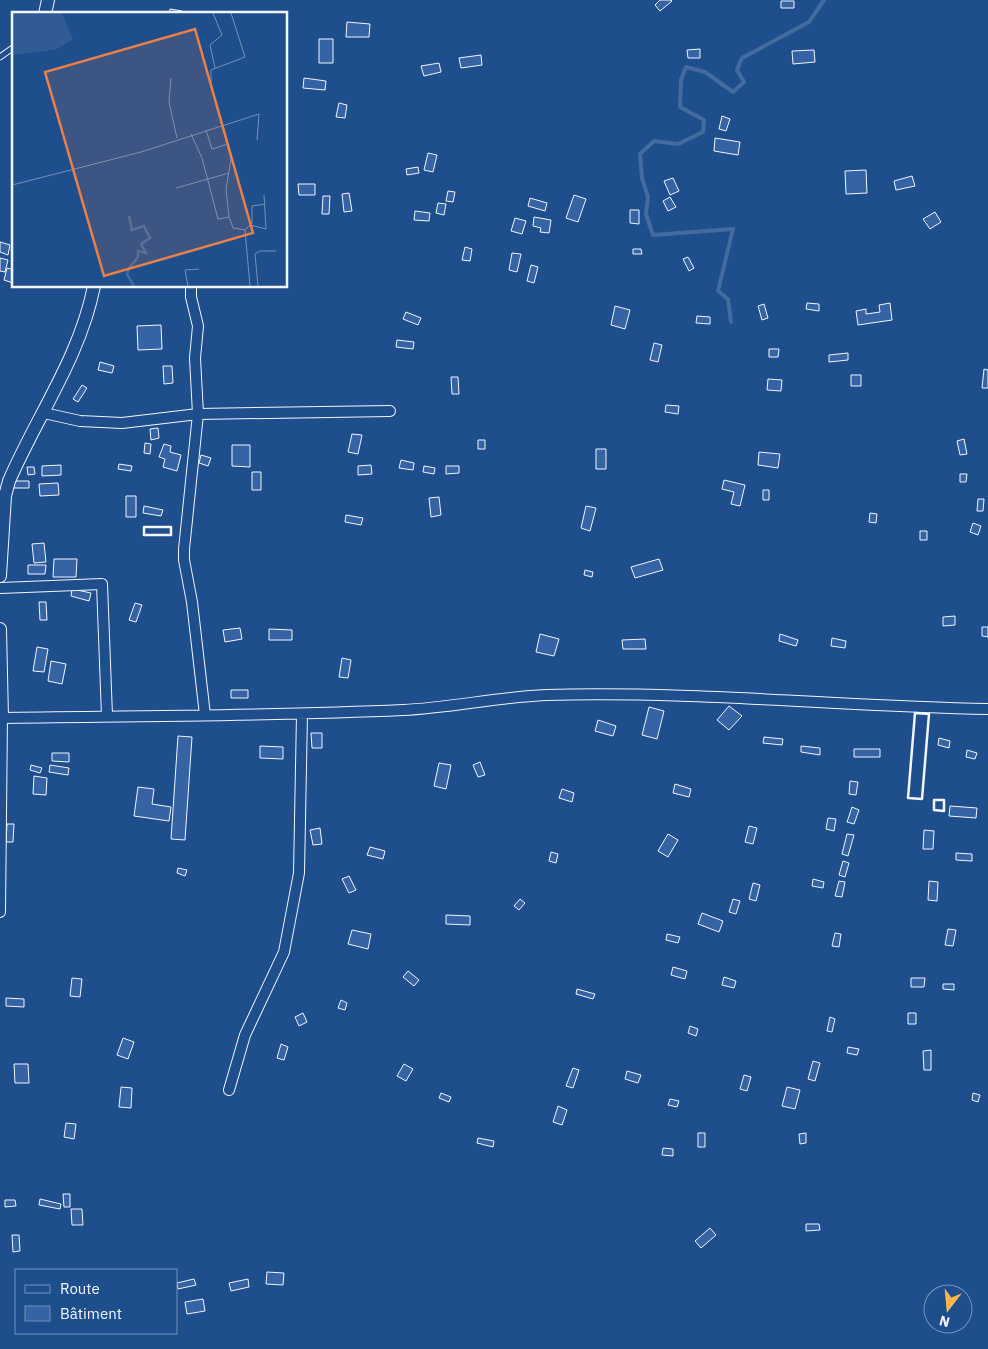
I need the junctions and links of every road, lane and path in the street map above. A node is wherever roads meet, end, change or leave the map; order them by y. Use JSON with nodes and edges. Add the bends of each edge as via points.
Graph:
{"nodes":[{"id":1,"x":94,"y":288,"type":"edge"},
{"id":2,"x":191,"y":288,"type":"edge"},
{"id":3,"x":390,"y":411,"type":"dead end"},
{"id":4,"x":44,"y":413,"type":"junction"},
{"id":5,"x":198,"y":414,"type":"junction"},
{"id":6,"x":0,"y":576,"type":"edge"},
{"id":7,"x":0,"y":588,"type":"edge"},
{"id":8,"x":0,"y":629,"type":"edge"},
{"id":9,"x":988,"y":709,"type":"edge"},
{"id":10,"x":302,"y":714,"type":"junction"},
{"id":11,"x":205,"y":715,"type":"junction"},
{"id":12,"x":108,"y":716,"type":"junction"},
{"id":13,"x":1,"y":718,"type":"edge"},
{"id":14,"x":0,"y":912,"type":"edge"},
{"id":15,"x":229,"y":1090,"type":"dead end"}],
"edges":[{"from":1,"to":4,"type":"street","via":[[87,317],[72,356]]},
{"from":2,"to":5,"type":"street","via":[[198,326],[195,358]]},
{"from":3,"to":5,"type":"street"},
{"from":4,"to":5,"type":"street","via":[[80,421],[122,424]]},
{"from":4,"to":6,"type":"street","via":[[14,470],[5,496]]},
{"from":5,"to":11,"type":"street","via":[[184,560]]},
{"from":7,"to":12,"type":"street","via":[[102,584]]},
{"from":8,"to":13,"type":"street"},
{"from":9,"to":10,"type":"street","via":[[698,695],[544,695],[407,710]]},
{"from":10,"to":11,"type":"street"},
{"from":10,"to":15,"type":"street","via":[[299,874],[284,952],[245,1035]]},
{"from":11,"to":12,"type":"street"},
{"from":12,"to":13,"type":"street"},
{"from":13,"to":14,"type":"street"}]}
